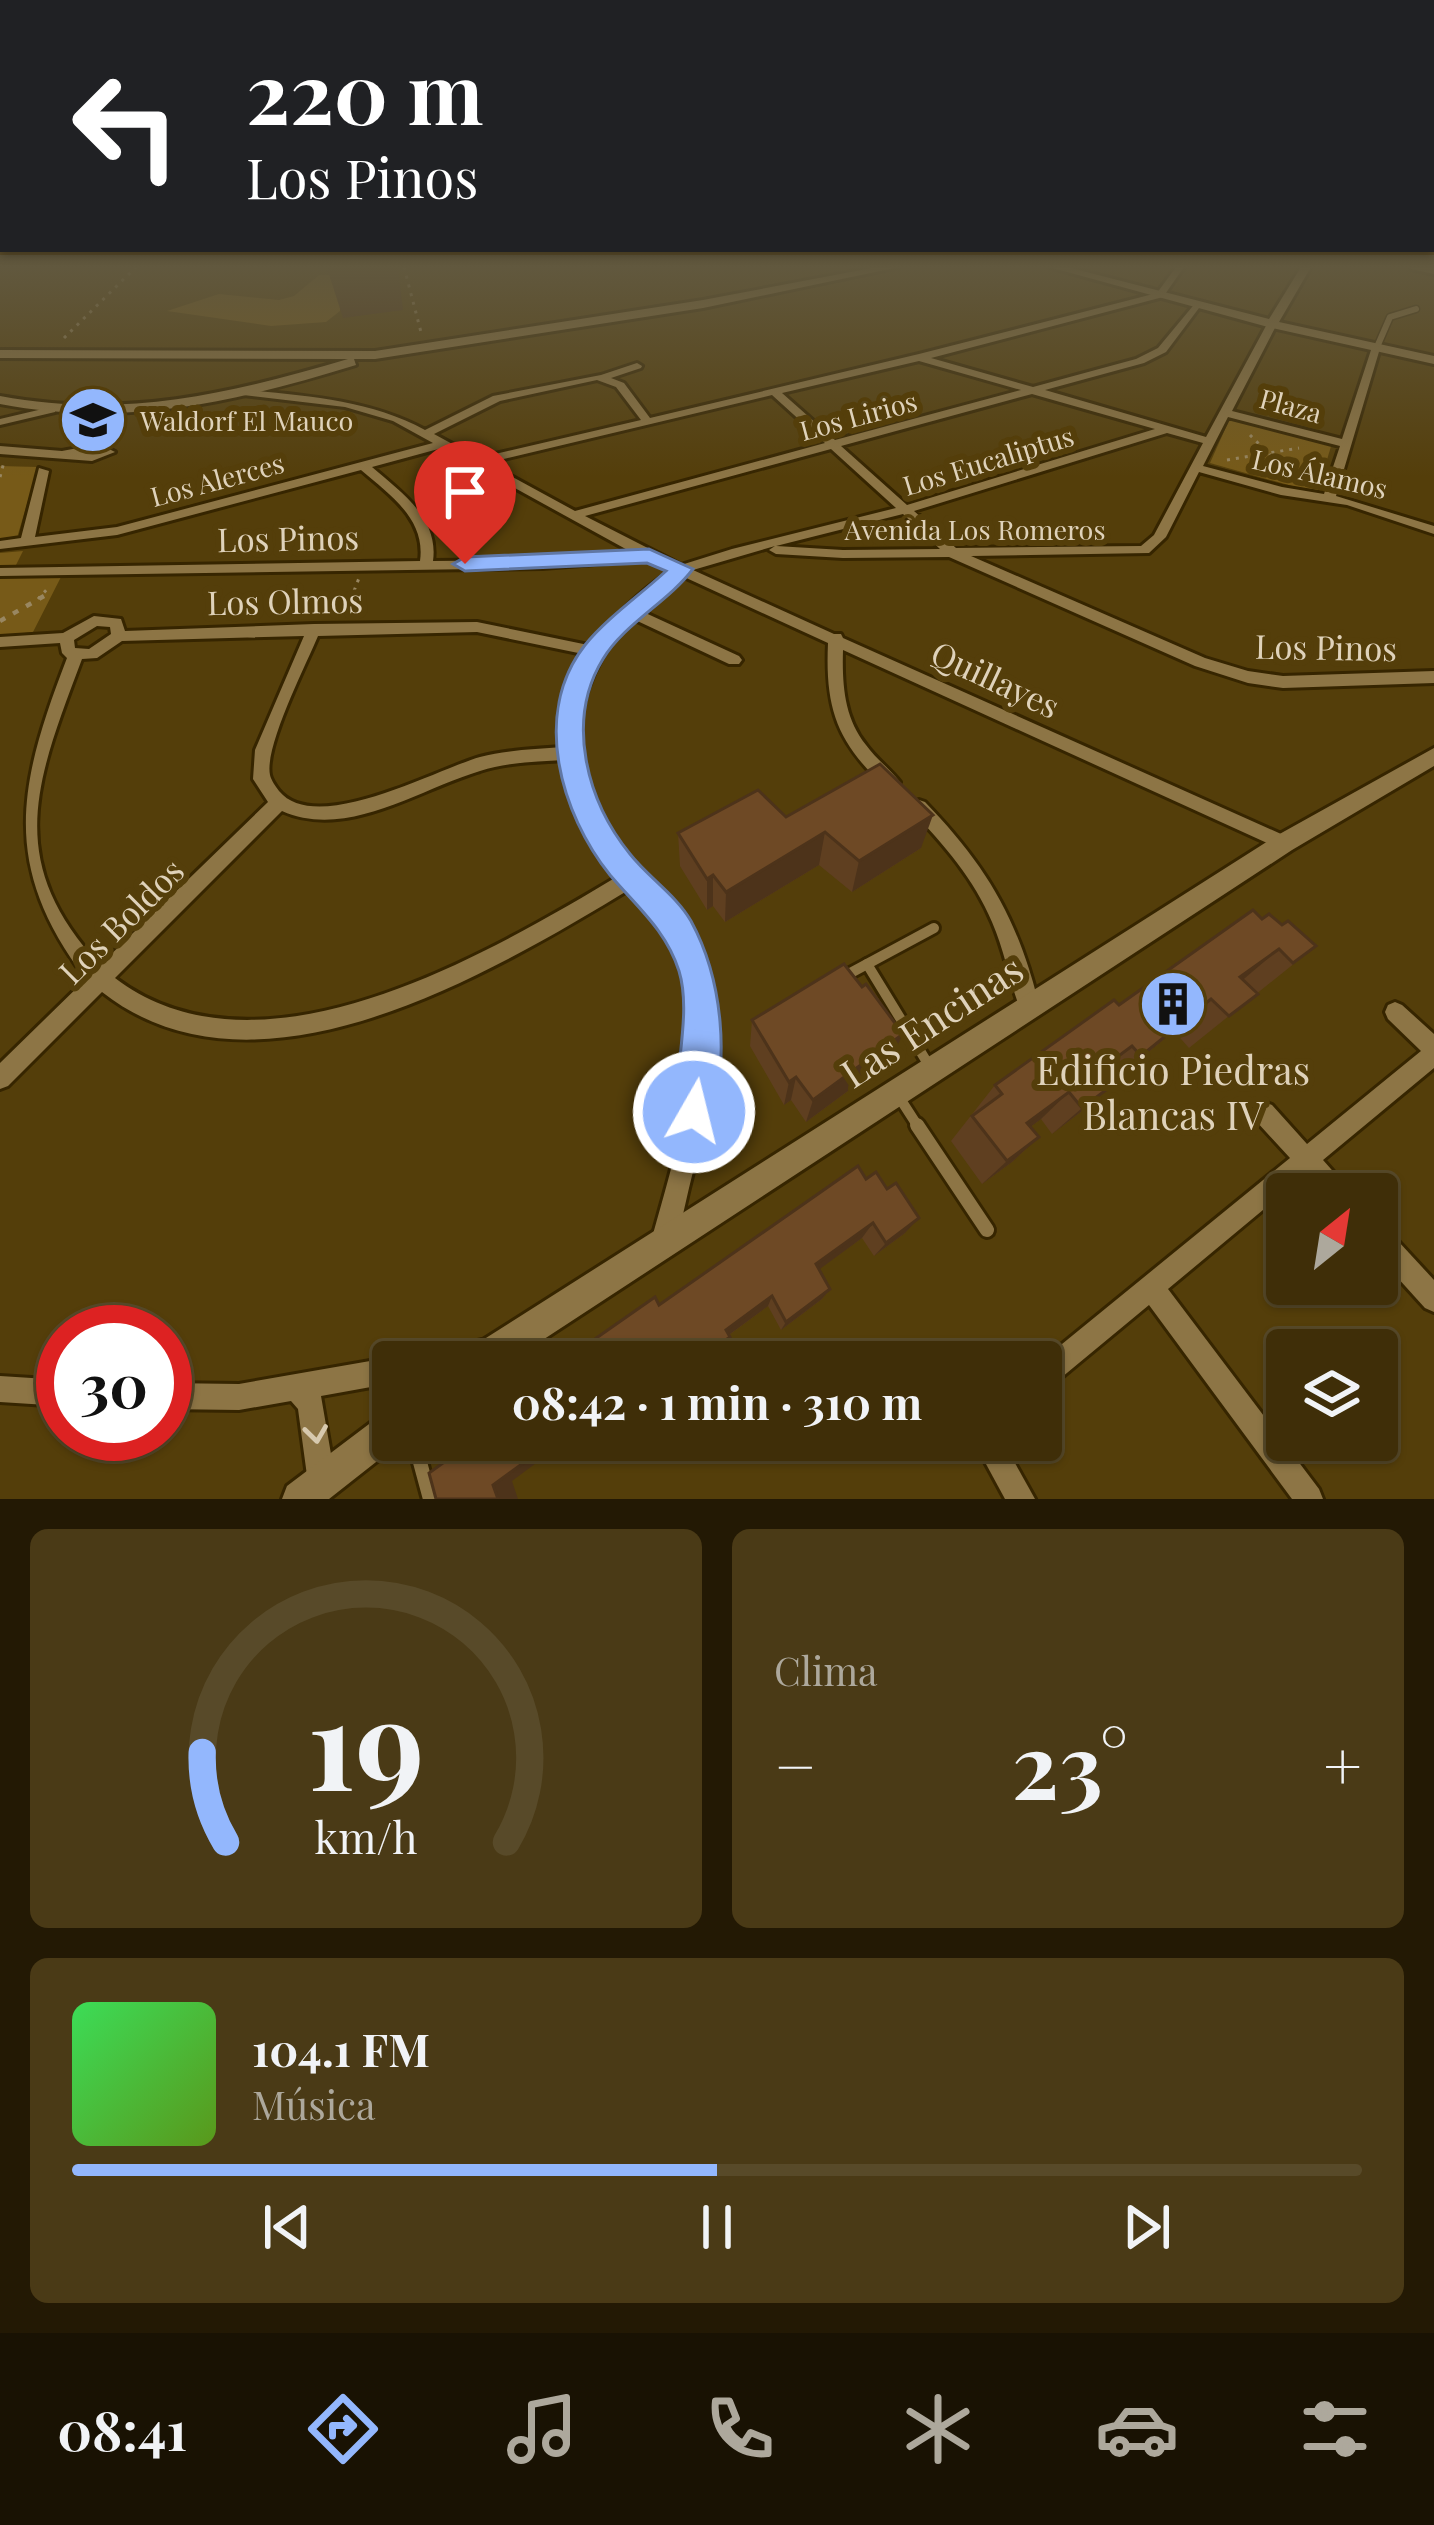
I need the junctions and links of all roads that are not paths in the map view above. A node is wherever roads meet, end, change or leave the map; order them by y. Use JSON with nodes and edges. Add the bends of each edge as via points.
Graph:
{"nodes":[{"id":1,"x":486,"y":337,"type":"edge"},
{"id":2,"x":1001,"y":337,"type":"edge"},
{"id":3,"x":1169,"y":337,"type":"edge"},
{"id":4,"x":1265,"y":337,"type":"edge"},
{"id":5,"x":1331,"y":337,"type":"edge"},
{"id":6,"x":1381,"y":337,"type":"edge"},
{"id":7,"x":1377,"y":347,"type":"junction"},
{"id":8,"x":0,"y":354,"type":"edge"},
{"id":9,"x":375,"y":355,"type":"junction"},
{"id":10,"x":921,"y":358,"type":"junction"},
{"id":11,"x":1434,"y":360,"type":"edge"},
{"id":12,"x":637,"y":366,"type":"dead end"},
{"id":13,"x":604,"y":377,"type":"junction"},
{"id":14,"x":1040,"y":391,"type":"junction"},
{"id":15,"x":239,"y":392,"type":"junction"},
{"id":16,"x":775,"y":392,"type":"junction"},
{"id":17,"x":0,"y":400,"type":"edge"},
{"id":18,"x":51,"y":410,"type":"junction"},
{"id":19,"x":1224,"y":412,"type":"junction"},
{"id":20,"x":0,"y":422,"type":"edge"},
{"id":21,"x":648,"y":422,"type":"junction"},
{"id":22,"x":1167,"y":429,"type":"junction"},
{"id":23,"x":425,"y":434,"type":"junction"},
{"id":24,"x":1208,"y":441,"type":"junction"},
{"id":25,"x":444,"y":444,"type":"junction"},
{"id":26,"x":1346,"y":444,"type":"junction"},
{"id":27,"x":833,"y":446,"type":"junction"},
{"id":28,"x":0,"y":450,"type":"edge"},
{"id":29,"x":62,"y":455,"type":"dead end"},
{"id":30,"x":481,"y":461,"type":"junction"},
{"id":31,"x":363,"y":465,"type":"junction"},
{"id":32,"x":1194,"y":466,"type":"junction"},
{"id":33,"x":43,"y":471,"type":"dead end"},
{"id":34,"x":1329,"y":498,"type":"junction"},
{"id":35,"x":902,"y":511,"type":"junction"},
{"id":36,"x":578,"y":514,"type":"junction"},
{"id":37,"x":1434,"y":530,"type":"edge"},
{"id":38,"x":28,"y":543,"type":"junction"},
{"id":39,"x":0,"y":545,"type":"edge"},
{"id":40,"x":760,"y":548,"type":"junction"},
{"id":41,"x":954,"y":554,"type":"junction"},
{"id":42,"x":649,"y":556,"type":"junction"},
{"id":43,"x":426,"y":565,"type":"junction"},
{"id":44,"x":682,"y":569,"type":"junction"},
{"id":45,"x":0,"y":572,"type":"edge"},
{"id":46,"x":632,"y":612,"type":"junction"},
{"id":47,"x":314,"y":629,"type":"junction"},
{"id":48,"x":119,"y":636,"type":"junction"},
{"id":49,"x":836,"y":638,"type":"junction"},
{"id":50,"x":0,"y":642,"type":"edge"},
{"id":51,"x":71,"y":647,"type":"junction"},
{"id":52,"x":594,"y":651,"type":"junction"},
{"id":53,"x":734,"y":660,"type":"dead end"},
{"id":54,"x":1434,"y":677,"type":"edge"},
{"id":55,"x":570,"y":753,"type":"junction"},
{"id":56,"x":1434,"y":755,"type":"edge"},
{"id":57,"x":280,"y":803,"type":"junction"},
{"id":58,"x":1283,"y":843,"type":"junction"},
{"id":59,"x":632,"y":878,"type":"junction"},
{"id":60,"x":934,"y":928,"type":"dead end"},
{"id":61,"x":867,"y":964,"type":"junction"},
{"id":62,"x":100,"y":983,"type":"junction"},
{"id":63,"x":828,"y":985,"type":"edge"},
{"id":64,"x":1029,"y":1007,"type":"junction"},
{"id":65,"x":1395,"y":1012,"type":"dead end"},
{"id":66,"x":1434,"y":1052,"type":"edge"},
{"id":67,"x":931,"y":1070,"type":"junction"},
{"id":68,"x":0,"y":1078,"type":"edge"},
{"id":69,"x":896,"y":1092,"type":"junction"},
{"id":70,"x":1264,"y":1113,"type":"dead end"},
{"id":71,"x":1306,"y":1160,"type":"junction"},
{"id":72,"x":1318,"y":1173,"type":"edge"},
{"id":73,"x":987,"y":1230,"type":"dead end"},
{"id":74,"x":663,"y":1242,"type":"junction"},
{"id":75,"x":1398,"y":1260,"type":"edge"},
{"id":76,"x":1151,"y":1287,"type":"junction"},
{"id":77,"x":1434,"y":1299,"type":"edge"},
{"id":78,"x":510,"y":1341,"type":"edge"},
{"id":79,"x":1062,"y":1361,"type":"edge"},
{"id":80,"x":372,"y":1374,"type":"edge"},
{"id":81,"x":297,"y":1388,"type":"junction"},
{"id":82,"x":0,"y":1389,"type":"edge"},
{"id":83,"x":36,"y":1391,"type":"edge"},
{"id":84,"x":192,"y":1396,"type":"edge"},
{"id":85,"x":372,"y":1444,"type":"edge"},
{"id":86,"x":420,"y":1461,"type":"edge"},
{"id":87,"x":999,"y":1461,"type":"edge"},
{"id":88,"x":311,"y":1492,"type":"edge"},
{"id":89,"x":430,"y":1499,"type":"edge"},
{"id":90,"x":1022,"y":1499,"type":"edge"},
{"id":91,"x":1309,"y":1499,"type":"edge"}],
"edges":[{"from":1,"to":9,"type":"street"},
{"from":2,"to":10,"type":"street"},
{"from":3,"to":14,"type":"street","name":"Los Lirios","via":[[1153,356]]},
{"from":4,"to":19,"type":"street","name":"Avenida Los Romeros"},
{"from":5,"to":7,"type":"street"},
{"from":6,"to":7,"type":"lane"},
{"from":7,"to":11,"type":"street"},
{"from":7,"to":26,"type":"street"},
{"from":8,"to":9,"type":"street"},
{"from":9,"to":15,"type":"street"},
{"from":10,"to":14,"type":"street","name":"Los Álamos"},
{"from":10,"to":16,"type":"street"},
{"from":12,"to":13,"type":"street"},
{"from":13,"to":21,"type":"street"},
{"from":13,"to":23,"type":"street","via":[[497,398]]},
{"from":14,"to":22,"type":"street","name":"Los Álamos"},
{"from":14,"to":27,"type":"street","name":"Los Lirios"},
{"from":15,"to":18,"type":"street","via":[[152,407]]},
{"from":15,"to":23,"type":"street","via":[[362,407]]},
{"from":16,"to":21,"type":"street"},
{"from":16,"to":27,"type":"street"},
{"from":17,"to":18,"type":"street"},
{"from":18,"to":20,"type":"street"},
{"from":19,"to":24,"type":"street","name":"Avenida Los Romeros"},
{"from":19,"to":26,"type":"street","name":"Plaza"},
{"from":21,"to":30,"type":"street"},
{"from":22,"to":24,"type":"street","name":"Los Álamos"},
{"from":22,"to":35,"type":"street","name":"Los Eucaliptus"},
{"from":23,"to":25,"type":"street"},
{"from":24,"to":32,"type":"street","name":"Avenida Los Romeros"},
{"from":25,"to":30,"type":"street"},
{"from":25,"to":31,"type":"street","name":"Los Alerces"},
{"from":26,"to":34,"type":"street"},
{"from":27,"to":35,"type":"street"},
{"from":27,"to":36,"type":"street","name":"Los Lirios"},
{"from":28,"to":29,"type":"street"},
{"from":30,"to":36,"type":"street"},
{"from":31,"to":38,"type":"street","name":"Los Alerces","via":[[117,530]]},
{"from":31,"to":43,"type":"street","via":[[424,525]]},
{"from":32,"to":34,"type":"street","name":"Los Álamos"},
{"from":32,"to":41,"type":"street","name":"Avenida Los Romeros","via":[[1159,537],[1144,550]]},
{"from":33,"to":38,"type":"street"},
{"from":34,"to":37,"type":"street","name":"Los Álamos"},
{"from":35,"to":40,"type":"street","name":"Los Eucaliptus"},
{"from":35,"to":41,"type":"street"},
{"from":36,"to":42,"type":"street"},
{"from":38,"to":39,"type":"street","name":"Los Alerces"},
{"from":40,"to":41,"type":"street","name":"Avenida Los Romeros"},
{"from":40,"to":44,"type":"street","name":"Los Eucaliptus"},
{"from":41,"to":54,"type":"street","name":"Los Pinos","via":[[1231,673],[1283,682]]},
{"from":42,"to":43,"type":"street","name":"Los Pinos"},
{"from":42,"to":44,"type":"street","name":"Quillayes"},
{"from":43,"to":45,"type":"street","name":"Los Pinos"},
{"from":44,"to":46,"type":"street"},
{"from":44,"to":49,"type":"street","name":"Quillayes"},
{"from":46,"to":52,"type":"street"},
{"from":46,"to":53,"type":"street"},
{"from":47,"to":48,"type":"street","name":"Los Olmos"},
{"from":47,"to":52,"type":"street","name":"Los Olmos","via":[[477,627]]},
{"from":47,"to":57,"type":"street","via":[[263,750],[261,778]]},
{"from":48,"to":51,"type":"street","name":"Los Olmos","via":[[101,651]]},
{"from":48,"to":51,"type":"street","name":"Los Olmos","via":[[116,622],[103,620],[77,627]]},
{"from":49,"to":58,"type":"street","name":"Quillayes"},
{"from":49,"to":64,"type":"street","via":[[843,728],[857,752],[976,869],[1012,941]]},
{"from":50,"to":51,"type":"street","name":"Los Olmos"},
{"from":51,"to":62,"type":"street","via":[[28,814],[29,860],[61,935]]},
{"from":52,"to":55,"type":"street","via":[[572,710]]},
{"from":55,"to":57,"type":"street","via":[[477,765],[334,812]]},
{"from":55,"to":59,"type":"street","via":[[586,812]]},
{"from":56,"to":58,"type":"street","name":"Las Encinas"},
{"from":57,"to":62,"type":"street","name":"Los Boldos"},
{"from":58,"to":64,"type":"street","name":"Las Encinas"},
{"from":59,"to":62,"type":"street","via":[[462,971],[292,1026],[230,1028],[172,1018]]},
{"from":59,"to":74,"type":"street","via":[[678,927],[704,1010],[697,1096]]},
{"from":60,"to":61,"type":"lane"},
{"from":61,"to":63,"type":"lane"},
{"from":61,"to":67,"type":"lane"},
{"from":62,"to":68,"type":"street","name":"Los Boldos"},
{"from":64,"to":67,"type":"street","name":"Las Encinas"},
{"from":65,"to":66,"type":"street"},
{"from":66,"to":71,"type":"street"},
{"from":67,"to":69,"type":"street","name":"Las Encinas"},
{"from":69,"to":73,"type":"lane"},
{"from":69,"to":74,"type":"street","name":"Las Encinas"},
{"from":70,"to":71,"type":"street"},
{"from":71,"to":72,"type":"street"},
{"from":71,"to":76,"type":"street"},
{"from":74,"to":78,"type":"street","name":"Las Encinas"},
{"from":75,"to":77,"type":"street"},
{"from":76,"to":79,"type":"street"},
{"from":76,"to":91,"type":"street"},
{"from":80,"to":81,"type":"street"},
{"from":81,"to":84,"type":"street"},
{"from":81,"to":88,"type":"street","one_way":true,"via":[[311,1403]]},
{"from":82,"to":83,"type":"street"},
{"from":85,"to":88,"type":"street"},
{"from":86,"to":89,"type":"lane"},
{"from":87,"to":90,"type":"street"}]}
